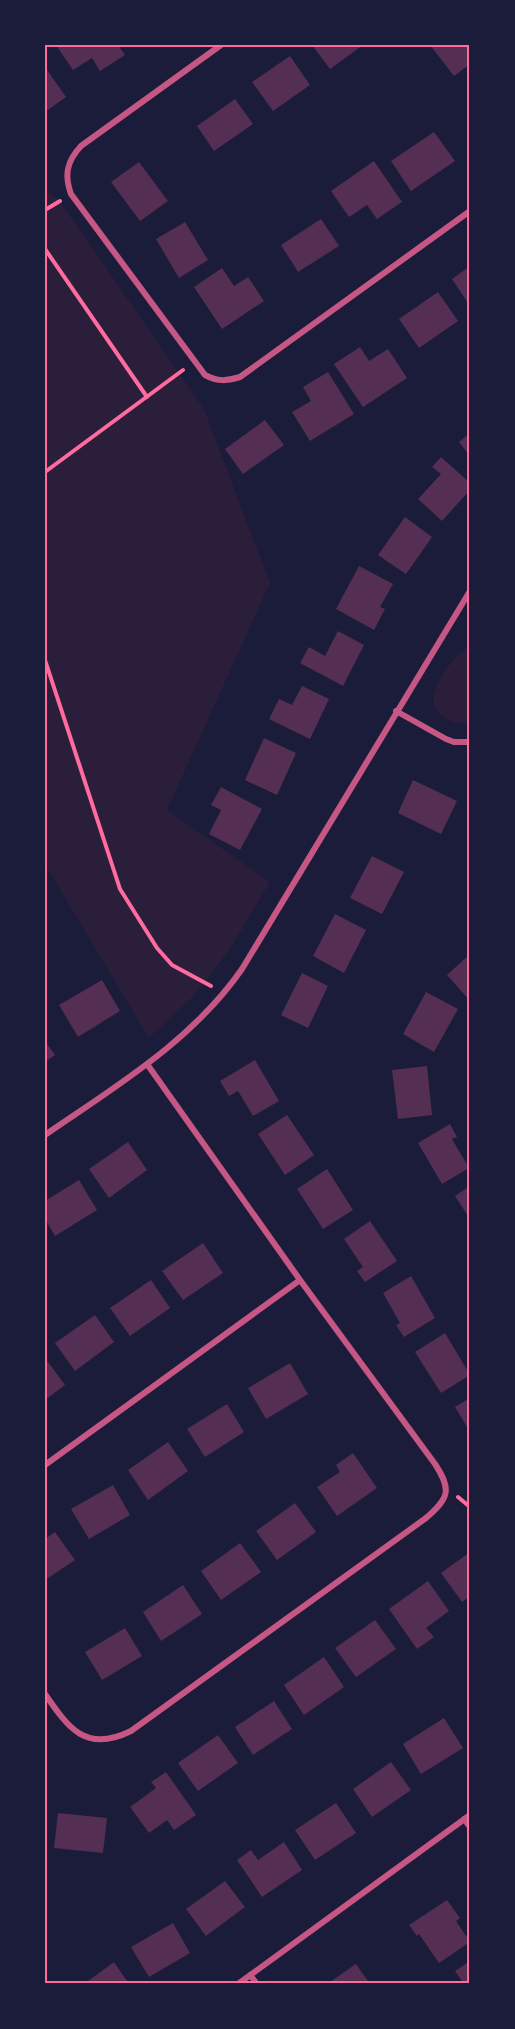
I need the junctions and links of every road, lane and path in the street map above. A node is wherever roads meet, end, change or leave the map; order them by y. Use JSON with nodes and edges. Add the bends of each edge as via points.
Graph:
{"nodes":[{"id":1,"x":221,"y":45,"type":"edge"},
{"id":2,"x":470,"y":211,"type":"edge"},
{"id":3,"x":45,"y":249,"type":"edge"},
{"id":4,"x":194,"y":363,"type":"junction"},
{"id":5,"x":147,"y":396,"type":"junction"},
{"id":6,"x":45,"y":472,"type":"edge"},
{"id":7,"x":470,"y":592,"type":"edge"},
{"id":8,"x":45,"y":660,"type":"edge"},
{"id":9,"x":396,"y":711,"type":"junction"},
{"id":10,"x":470,"y":742,"type":"edge"},
{"id":11,"x":225,"y":993,"type":"junction"},
{"id":12,"x":147,"y":1064,"type":"junction"},
{"id":13,"x":45,"y":1136,"type":"edge"},
{"id":14,"x":300,"y":1280,"type":"junction"},
{"id":15,"x":45,"y":1465,"type":"edge"},
{"id":16,"x":45,"y":1694,"type":"edge"},
{"id":17,"x":467,"y":1817,"type":"edge"},
{"id":18,"x":470,"y":1827,"type":"edge"},
{"id":19,"x":250,"y":1975,"type":"junction"},
{"id":20,"x":238,"y":1984,"type":"edge"},
{"id":21,"x":257,"y":1984,"type":"edge"}],
"edges":[{"from":1,"to":4,"type":"street","via":[[81,146],[67,168],[71,194]]},
{"from":2,"to":4,"type":"street","via":[[240,376],[215,380]]},
{"from":3,"to":5,"type":"path"},
{"from":4,"to":5,"type":"path"},
{"from":5,"to":6,"type":"path"},
{"from":7,"to":9,"type":"street"},
{"from":8,"to":11,"type":"path","via":[[120,889],[172,965]]},
{"from":9,"to":10,"type":"street","via":[[446,739]]},
{"from":9,"to":11,"type":"street"},
{"from":11,"to":12,"type":"street","via":[[191,1029]]},
{"from":12,"to":13,"type":"street"},
{"from":12,"to":14,"type":"street"},
{"from":14,"to":15,"type":"street"},
{"from":14,"to":16,"type":"street","via":[[435,1464],[447,1486],[445,1498],[426,1518],[116,1739],[81,1736]]},
{"from":17,"to":18,"type":"street"},
{"from":17,"to":19,"type":"street"},
{"from":19,"to":20,"type":"street"},
{"from":19,"to":21,"type":"street"}]}
